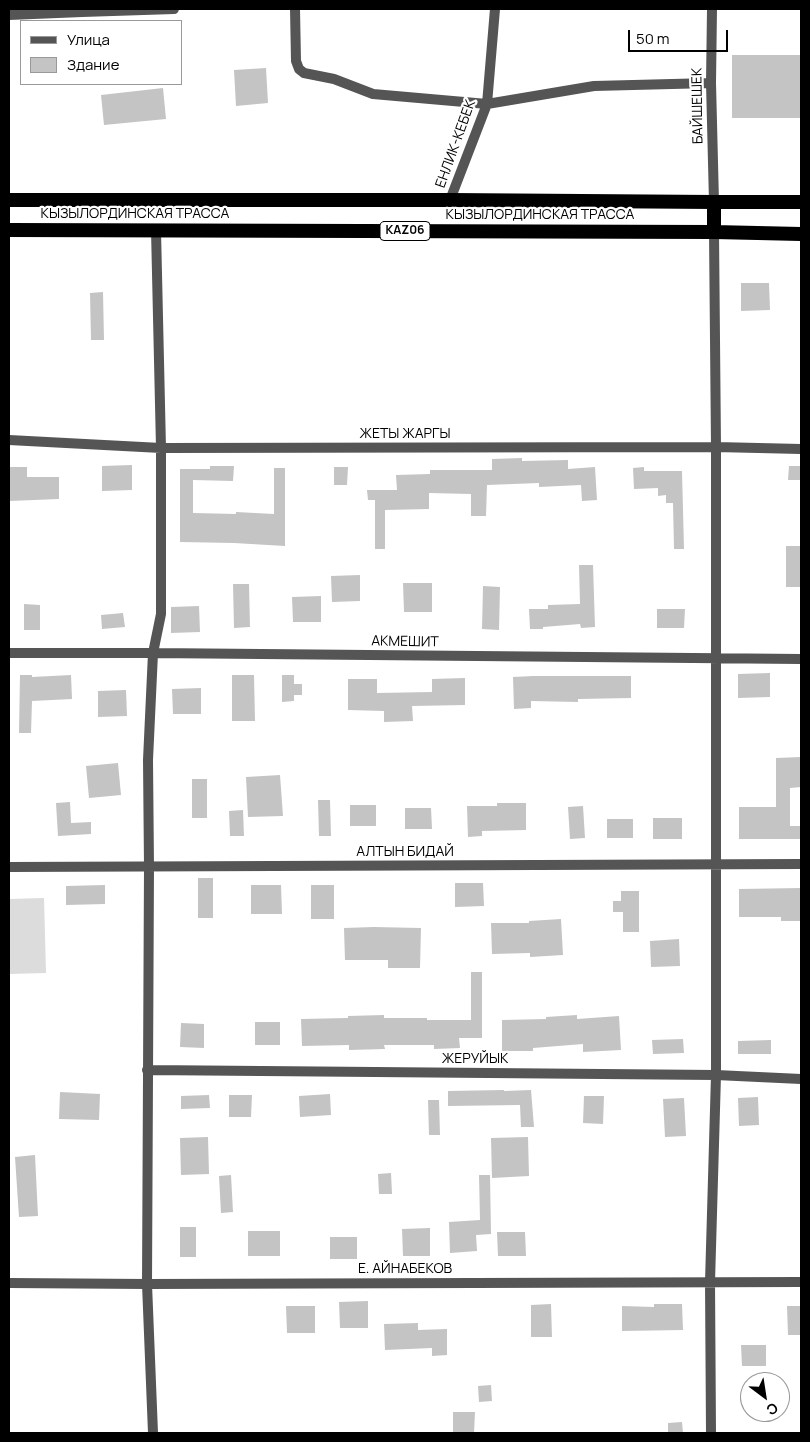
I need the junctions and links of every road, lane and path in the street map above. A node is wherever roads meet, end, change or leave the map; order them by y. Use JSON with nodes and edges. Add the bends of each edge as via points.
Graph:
{"nodes":[{"id":1,"x":174,"y":9,"type":"edge"},
{"id":2,"x":295,"y":9,"type":"edge"},
{"id":3,"x":495,"y":9,"type":"edge"},
{"id":4,"x":712,"y":9,"type":"edge"},
{"id":5,"x":82,"y":11,"type":"edge"},
{"id":6,"x":9,"y":15,"type":"edge"},
{"id":7,"x":711,"y":83,"type":"junction"},
{"id":8,"x":487,"y":104,"type":"junction"},
{"id":9,"x":9,"y":200,"type":"edge"},
{"id":10,"x":450,"y":200,"type":"junction"},
{"id":11,"x":714,"y":202,"type":"junction"},
{"id":12,"x":801,"y":202,"type":"edge"},
{"id":13,"x":9,"y":230,"type":"edge"},
{"id":14,"x":156,"y":230,"type":"junction"},
{"id":15,"x":714,"y":232,"type":"junction"},
{"id":16,"x":801,"y":234,"type":"edge"},
{"id":17,"x":9,"y":440,"type":"edge"},
{"id":18,"x":716,"y":447,"type":"junction"},
{"id":19,"x":161,"y":448,"type":"junction"},
{"id":20,"x":801,"y":450,"type":"edge"},
{"id":21,"x":9,"y":653,"type":"edge"},
{"id":22,"x":153,"y":653,"type":"junction"},
{"id":23,"x":716,"y":658,"type":"junction"},
{"id":24,"x":801,"y":659,"type":"edge"},
{"id":25,"x":716,"y":864,"type":"junction"},
{"id":26,"x":801,"y":864,"type":"edge"},
{"id":27,"x":9,"y":867,"type":"edge"},
{"id":28,"x":149,"y":867,"type":"junction"},
{"id":29,"x":147,"y":1070,"type":"junction"},
{"id":30,"x":716,"y":1075,"type":"junction"},
{"id":31,"x":801,"y":1079,"type":"edge"},
{"id":32,"x":710,"y":1282,"type":"junction"},
{"id":33,"x":801,"y":1282,"type":"edge"},
{"id":34,"x":9,"y":1283,"type":"edge"},
{"id":35,"x":147,"y":1284,"type":"junction"},
{"id":36,"x":153,"y":1433,"type":"edge"},
{"id":37,"x":711,"y":1433,"type":"edge"}],
"edges":[{"from":1,"to":5,"type":"street"},
{"from":2,"to":8,"type":"street","via":[[296,60],[298,69],[304,72],[373,94]]},
{"from":3,"to":8,"type":"street","name":"ЕНЛИК-КЕБЕК"},
{"from":4,"to":7,"type":"street","name":"БАЙШЕШЕК"},
{"from":5,"to":6,"type":"street"},
{"from":7,"to":8,"type":"street","via":[[594,86]]},
{"from":7,"to":11,"type":"street","name":"БАЙШЕШЕК"},
{"from":8,"to":10,"type":"street","name":"ЕНЛИК-КЕБЕК"},
{"from":9,"to":10,"type":"highway","name":"КЫЗЫЛОРДИНСКАЯ ТРАССА"},
{"from":10,"to":11,"type":"highway","name":"КЫЗЫЛОРДИНСКАЯ ТРАССА"},
{"from":11,"to":12,"type":"highway","name":"КЫЗЫЛОРДИНСКАЯ ТРАССА"},
{"from":11,"to":15,"type":"highway"},
{"from":13,"to":14,"type":"highway","name":"КЫЗЫЛОРДИНСКАЯ ТРАССА","number":"KАZ06"},
{"from":14,"to":15,"type":"highway","name":"КЫЗЫЛОРДИНСКАЯ ТРАССА","number":"KАZ06"},
{"from":14,"to":19,"type":"street"},
{"from":15,"to":16,"type":"highway","name":"КЫЗЫЛОРДИНСКАЯ ТРАССА","number":"KАZ06"},
{"from":15,"to":18,"type":"street"},
{"from":17,"to":19,"type":"street","name":"ЖЕТЫ ЖАРГЫ"},
{"from":18,"to":19,"type":"street","name":"ЖЕТЫ ЖАРГЫ"},
{"from":18,"to":20,"type":"street","name":"ЖЕТЫ ЖАРГЫ"},
{"from":18,"to":23,"type":"street"},
{"from":19,"to":22,"type":"street","via":[[161,614]]},
{"from":21,"to":22,"type":"street","name":"АКМЕШИТ"},
{"from":22,"to":23,"type":"street","name":"АКМЕШИТ"},
{"from":22,"to":28,"type":"street","via":[[148,760]]},
{"from":23,"to":24,"type":"street","name":"АКМЕШИТ"},
{"from":23,"to":25,"type":"street"},
{"from":25,"to":26,"type":"street","name":"АЛТЫН БИДАЙ"},
{"from":25,"to":28,"type":"street","name":"АЛТЫН БИДАЙ"},
{"from":25,"to":30,"type":"street"},
{"from":27,"to":28,"type":"street","name":"АЛТЫН БИДАЙ"},
{"from":28,"to":29,"type":"street"},
{"from":29,"to":30,"type":"street","name":"ЖЕРУЙЫК"},
{"from":29,"to":35,"type":"street"},
{"from":30,"to":31,"type":"street","name":"ЖЕРУЙЫК"},
{"from":30,"to":32,"type":"street"},
{"from":32,"to":33,"type":"street","name":"Е. АЙНАБЕКОВ"},
{"from":32,"to":35,"type":"street","name":"Е. АЙНАБЕКОВ"},
{"from":32,"to":37,"type":"street"},
{"from":34,"to":35,"type":"street","name":"Е. АЙНАБЕКОВ"},
{"from":35,"to":36,"type":"street"}]}
